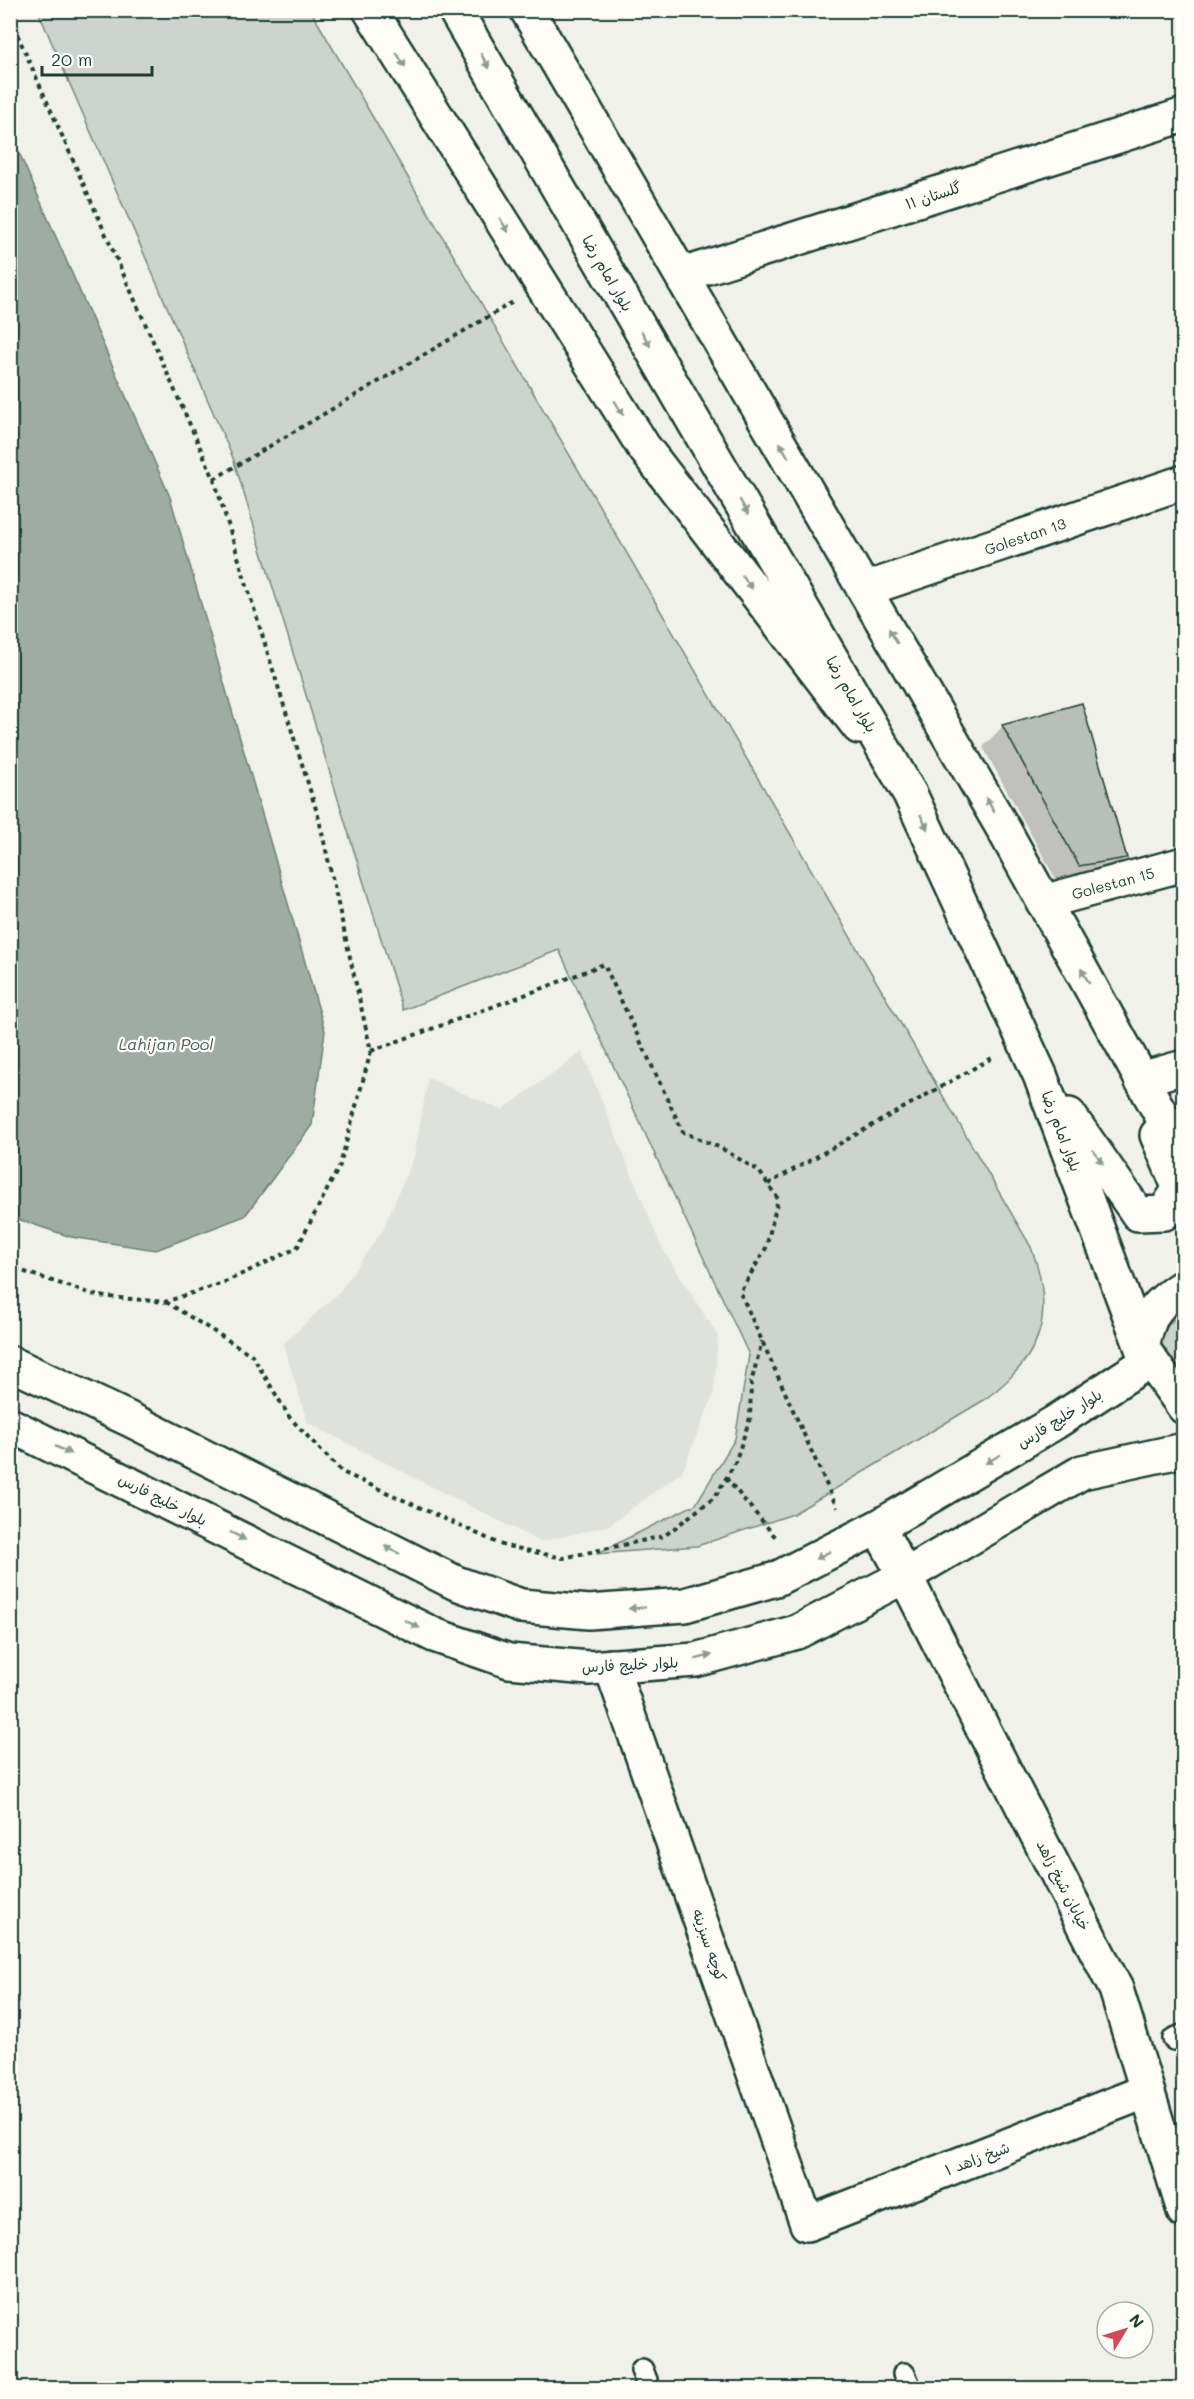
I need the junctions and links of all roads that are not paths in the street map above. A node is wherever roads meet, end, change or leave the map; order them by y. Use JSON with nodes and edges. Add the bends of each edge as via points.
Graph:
{"nodes":[{"id":1,"x":370,"y":10,"type":"edge"},
{"id":2,"x":455,"y":10,"type":"edge"},
{"id":3,"x":527,"y":10,"type":"edge"},
{"id":4,"x":1184,"y":115,"type":"edge"},
{"id":5,"x":682,"y":275,"type":"junction"},
{"id":6,"x":1184,"y":482,"type":"edge"},
{"id":7,"x":866,"y":589,"type":"junction"},
{"id":8,"x":910,"y":794,"type":"junction"},
{"id":9,"x":1184,"y":864,"type":"edge"},
{"id":10,"x":1043,"y":902,"type":"junction"},
{"id":11,"x":1106,"y":1014,"type":"junction"},
{"id":12,"x":1184,"y":1067,"type":"edge"},
{"id":13,"x":1040,"y":1075,"type":"junction"},
{"id":14,"x":1141,"y":1079,"type":"junction"},
{"id":15,"x":1184,"y":1156,"type":"edge"},
{"id":16,"x":1184,"y":1286,"type":"edge"},
{"id":17,"x":1146,"y":1355,"type":"junction"},
{"id":18,"x":10,"y":1363,"type":"edge"},
{"id":19,"x":1184,"y":1407,"type":"edge"},
{"id":20,"x":10,"y":1425,"type":"edge"},
{"id":21,"x":1184,"y":1450,"type":"edge"},
{"id":22,"x":864,"y":1534,"type":"junction"},
{"id":23,"x":905,"y":1576,"type":"junction"},
{"id":24,"x":611,"y":1666,"type":"junction"},
{"id":25,"x":1147,"y":2091,"type":"junction"},
{"id":26,"x":1184,"y":2211,"type":"edge"},
{"id":27,"x":807,"y":2224,"type":"joint"}],
"edges":[{"from":1,"to":8,"type":"main road","one_way":true,"via":[[643,446]]},
{"from":2,"to":8,"type":"main road","name":"بلوار امام رضا","one_way":true},
{"from":3,"to":5,"type":"main road"},
{"from":4,"to":5,"type":"main road","name":"گلستان ۱۱"},
{"from":7,"to":5,"type":"main road","one_way":true},
{"from":6,"to":7,"type":"main road","name":"Golestan 13"},
{"from":10,"to":7,"type":"main road","one_way":true},
{"from":8,"to":13,"type":"main road","name":"بلوار امام رضا","one_way":true},
{"from":9,"to":10,"type":"main road","name":"Golestan 15"},
{"from":11,"to":10,"type":"main road","one_way":true},
{"from":13,"to":11,"type":"main road","one_way":true,"via":[[1138,1214],[1164,1213],[1180,1189]]},
{"from":11,"to":14,"type":"main road"},
{"from":12,"to":14,"type":"main road"},
{"from":13,"to":17,"type":"main road","name":"بلوار امام رضا"},
{"from":14,"to":15,"type":"main road"},
{"from":16,"to":17,"type":"main road","via":[[1163,1299],[1148,1322]]},
{"from":17,"to":19,"type":"main road","name":"بلوار امام رضا"},
{"from":17,"to":22,"type":"main road","name":"بلوار خلیج فارس","one_way":true,"via":[[1054,1423]]},
{"from":22,"to":18,"type":"main road","name":"بلوار خلیج فارس","one_way":true,"via":[[776,1579],[685,1605],[589,1612],[521,1606],[456,1582]]},
{"from":20,"to":24,"type":"main road","name":"بلوار خلیج فارس","one_way":true,"via":[[434,1635],[509,1661],[589,1668]]},
{"from":21,"to":23,"type":"main road","name":"بلوار خلیج فارس","via":[[1082,1472]]},
{"from":22,"to":23,"type":"main road","name":"خیابان شیخ زاهد"},
{"from":24,"to":23,"type":"main road","name":"بلوار خلیج فارس","one_way":true,"via":[[695,1660],[797,1632]]},
{"from":23,"to":25,"type":"main road","name":"خیابان شیخ زاهد","via":[[1116,1989]]},
{"from":24,"to":27,"type":"main road","name":"کوچه سبزینه"},
{"from":25,"to":26,"type":"main road","name":"خیابان شیخ زاهد"},
{"from":25,"to":27,"type":"main road","name":"شیخ زاهد ۱"}]}
